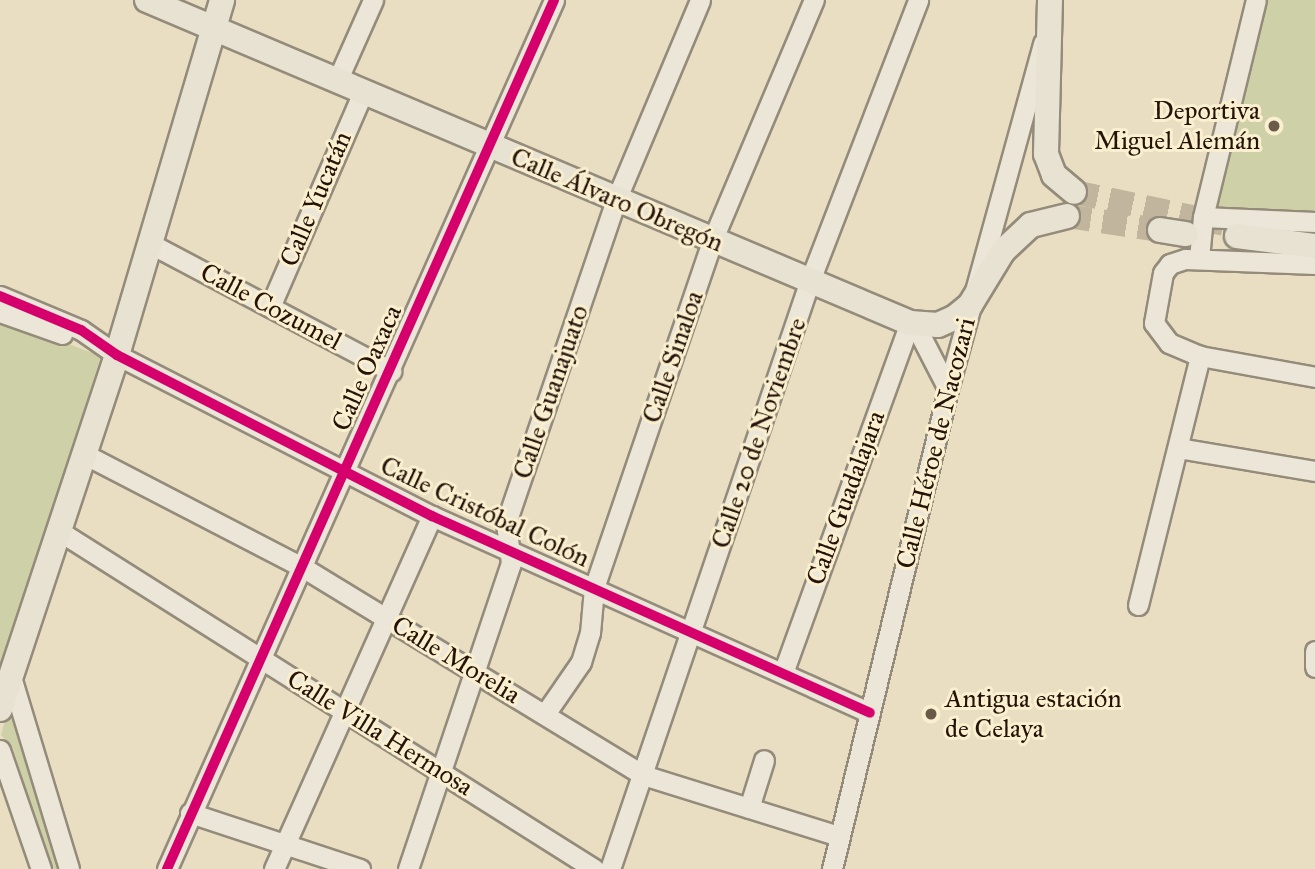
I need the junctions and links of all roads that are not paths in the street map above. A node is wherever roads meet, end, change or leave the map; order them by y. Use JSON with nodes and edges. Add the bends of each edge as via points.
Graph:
{"nodes":[{"id":1,"x":148,"y":0,"type":"edge"},
{"id":2,"x":222,"y":0,"type":"edge"},
{"id":3,"x":373,"y":0,"type":"edge"},
{"id":4,"x":555,"y":0,"type":"edge"},
{"id":5,"x":700,"y":0,"type":"edge"},
{"id":6,"x":814,"y":0,"type":"edge"},
{"id":7,"x":918,"y":0,"type":"edge"},
{"id":8,"x":1256,"y":0,"type":"edge"},
{"id":9,"x":1050,"y":10,"type":"edge"},
{"id":10,"x":212,"y":27,"type":"junction"},
{"id":11,"x":337,"y":81,"type":"junction"},
{"id":12,"x":363,"y":92,"type":"junction"},
{"id":13,"x":490,"y":146,"type":"junction"},
{"id":14,"x":1074,"y":192,"type":"tunnel mouth"},
{"id":15,"x":616,"y":200,"type":"junction"},
{"id":16,"x":1067,"y":216,"type":"tunnel mouth"},
{"id":17,"x":1315,"y":222,"type":"edge"},
{"id":18,"x":1195,"y":225,"type":"junction"},
{"id":19,"x":1160,"y":230,"type":"tunnel mouth"},
{"id":20,"x":1315,"y":233,"type":"edge"},
{"id":21,"x":712,"y":241,"type":"junction"},
{"id":22,"x":151,"y":244,"type":"junction"},
{"id":23,"x":1315,"y":246,"type":"edge"},
{"id":24,"x":1199,"y":258,"type":"junction"},
{"id":25,"x":1315,"y":264,"type":"edge"},
{"id":26,"x":809,"y":283,"type":"junction"},
{"id":27,"x":0,"y":296,"type":"edge"},
{"id":28,"x":970,"y":305,"type":"junction"},
{"id":29,"x":270,"y":307,"type":"junction"},
{"id":30,"x":0,"y":312,"type":"edge"},
{"id":31,"x":912,"y":323,"type":"junction"},
{"id":32,"x":87,"y":338,"type":"junction"},
{"id":33,"x":117,"y":355,"type":"junction"},
{"id":34,"x":1200,"y":356,"type":"junction"},
{"id":35,"x":391,"y":371,"type":"junction"},
{"id":36,"x":1315,"y":377,"type":"edge"},
{"id":37,"x":948,"y":389,"type":"junction"},
{"id":38,"x":1178,"y":449,"type":"junction"},
{"id":39,"x":84,"y":454,"type":"junction"},
{"id":40,"x":346,"y":471,"type":"junction"},
{"id":41,"x":1315,"y":471,"type":"edge"},
{"id":42,"x":432,"y":516,"type":"junction"},
{"id":43,"x":59,"y":531,"type":"junction"},
{"id":44,"x":512,"y":551,"type":"junction"},
{"id":45,"x":304,"y":568,"type":"junction"},
{"id":46,"x":594,"y":588,"type":"junction"},
{"id":47,"x":1138,"y":605,"type":"dead end"},
{"id":48,"x":389,"y":619,"type":"junction"},
{"id":49,"x":693,"y":631,"type":"junction"},
{"id":50,"x":1315,"y":651,"type":"edge"},
{"id":51,"x":261,"y":659,"type":"junction"},
{"id":52,"x":1315,"y":667,"type":"edge"},
{"id":53,"x":473,"y":670,"type":"junction"},
{"id":54,"x":783,"y":673,"type":"junction"},
{"id":55,"x":6,"y":683,"type":"edge"},
{"id":56,"x":0,"y":709,"type":"edge"},
{"id":57,"x":346,"y":713,"type":"junction"},
{"id":58,"x":870,"y":713,"type":"junction"},
{"id":59,"x":545,"y":714,"type":"junction"},
{"id":60,"x":0,"y":750,"type":"edge"},
{"id":61,"x":764,"y":760,"type":"dead end"},
{"id":62,"x":440,"y":771,"type":"junction"},
{"id":63,"x":643,"y":775,"type":"junction"},
{"id":64,"x":749,"y":808,"type":"junction"},
{"id":65,"x":190,"y":813,"type":"junction"},
{"id":66,"x":839,"y":835,"type":"junction"},
{"id":67,"x":285,"y":846,"type":"junction"},
{"id":68,"x":41,"y":869,"type":"edge"},
{"id":69,"x":69,"y":869,"type":"edge"},
{"id":70,"x":167,"y":869,"type":"edge"},
{"id":71,"x":274,"y":869,"type":"edge"},
{"id":72,"x":359,"y":869,"type":"edge"},
{"id":73,"x":408,"y":869,"type":"edge"},
{"id":74,"x":594,"y":869,"type":"edge"},
{"id":75,"x":610,"y":869,"type":"edge"},
{"id":76,"x":832,"y":869,"type":"edge"}],
"edges":[{"from":1,"to":10,"type":"main road","name":"Calle Álvaro Obregón"},
{"from":2,"to":10,"type":"main road"},
{"from":3,"to":11,"type":"street"},
{"from":4,"to":13,"type":"street","name":"Calle Oaxaca"},
{"from":5,"to":15,"type":"street","name":"Calle Guanajuato"},
{"from":6,"to":21,"type":"street","name":"Calle Sinaloa"},
{"from":7,"to":26,"type":"street","name":"Calle 20 de Noviembre"},
{"from":8,"to":18,"type":"street"},
{"from":9,"to":14,"type":"main road","via":[[1046,154],[1054,175]]},
{"from":9,"to":28,"type":"street","name":"Calle Héroe de Nacozari"},
{"from":10,"to":11,"type":"main road","name":"Calle Álvaro Obregón"},
{"from":10,"to":22,"type":"main road"},
{"from":11,"to":12,"type":"main road","name":"Calle Álvaro Obregón"},
{"from":12,"to":13,"type":"main road","name":"Calle Álvaro Obregón"},
{"from":12,"to":29,"type":"street","name":"Calle Yucatán"},
{"from":13,"to":15,"type":"main road","name":"Calle Álvaro Obregón"},
{"from":13,"to":35,"type":"street","name":"Calle Oaxaca"},
{"from":15,"to":21,"type":"main road","name":"Calle Álvaro Obregón"},
{"from":15,"to":44,"type":"street","name":"Calle Guanajuato","via":[[506,523]]},
{"from":16,"to":28,"type":"main road","via":[[1031,225],[1003,251]]},
{"from":17,"to":18,"type":"street"},
{"from":18,"to":19,"type":"main road"},
{"from":18,"to":24,"type":"street"},
{"from":20,"to":23,"type":"main road","via":[[1237,231]]},
{"from":21,"to":26,"type":"main road","name":"Calle Álvaro Obregón"},
{"from":21,"to":46,"type":"street","name":"Calle Sinaloa"},
{"from":22,"to":29,"type":"street","name":"Calle Cozumel"},
{"from":22,"to":33,"type":"main road"},
{"from":24,"to":25,"type":"street"},
{"from":24,"to":34,"type":"street","via":[[1170,264],[1163,274],[1154,323],[1169,343]]},
{"from":26,"to":31,"type":"main road","name":"Calle Álvaro Obregón"},
{"from":26,"to":49,"type":"street","name":"Calle 20 de Noviembre"},
{"from":27,"to":32,"type":"street","name":"Calle Cristóbal Colón","via":[[81,330]]},
{"from":28,"to":31,"type":"main road","name":"Calle Álvaro Obregón","via":[[937,325]]},
{"from":28,"to":37,"type":"street","name":"Calle Héroe de Nacozari"},
{"from":29,"to":35,"type":"street","name":"Calle Cozumel"},
{"from":30,"to":32,"type":"street","via":[[77,340]]},
{"from":31,"to":37,"type":"street"},
{"from":31,"to":54,"type":"street","name":"Calle Guadalajara"},
{"from":32,"to":33,"type":"street","name":"Calle Cristóbal Colón"},
{"from":33,"to":39,"type":"main road"},
{"from":33,"to":40,"type":"street","name":"Calle Cristóbal Colón"},
{"from":34,"to":36,"type":"street"},
{"from":34,"to":38,"type":"street"},
{"from":35,"to":40,"type":"street","name":"Calle Oaxaca"},
{"from":37,"to":58,"type":"street","name":"Calle Héroe de Nacozari"},
{"from":38,"to":41,"type":"street"},
{"from":38,"to":47,"type":"street"},
{"from":39,"to":43,"type":"main road"},
{"from":39,"to":45,"type":"street","name":"Calle Morelia"},
{"from":40,"to":42,"type":"street","name":"Calle Cristóbal Colón"},
{"from":40,"to":45,"type":"street","name":"Calle Oaxaca"},
{"from":42,"to":44,"type":"street","name":"Calle Cristóbal Colón"},
{"from":42,"to":48,"type":"street"},
{"from":43,"to":51,"type":"street","name":"Calle Villa Hermosa"},
{"from":43,"to":55,"type":"main road"},
{"from":44,"to":46,"type":"street","name":"Calle Cristóbal Colón"},
{"from":44,"to":53,"type":"street","name":"Calle Guanajuato"},
{"from":45,"to":48,"type":"street","name":"Calle Morelia"},
{"from":45,"to":51,"type":"street","name":"Calle Oaxaca"},
{"from":46,"to":49,"type":"street","name":"Calle Cristóbal Colón"},
{"from":46,"to":59,"type":"street","name":"Calle Sinaloa","via":[[582,662]]},
{"from":48,"to":53,"type":"street","name":"Calle Morelia"},
{"from":48,"to":57,"type":"street"},
{"from":49,"to":54,"type":"street","name":"Calle Cristóbal Colón"},
{"from":49,"to":63,"type":"street","name":"Calle 20 de Noviembre"},
{"from":50,"to":52,"type":"street"},
{"from":51,"to":57,"type":"street","name":"Calle Villa Hermosa"},
{"from":51,"to":65,"type":"street","name":"Calle Oaxaca"},
{"from":53,"to":59,"type":"street","name":"Calle Morelia"},
{"from":53,"to":62,"type":"street","name":"Calle Guanajuato"},
{"from":54,"to":58,"type":"street","name":"Calle Cristóbal Colón"},
{"from":55,"to":56,"type":"main road"},
{"from":55,"to":69,"type":"street"},
{"from":57,"to":62,"type":"street","name":"Calle Villa Hermosa"},
{"from":57,"to":67,"type":"street"},
{"from":58,"to":66,"type":"street","name":"Calle Héroe de Nacozari"},
{"from":59,"to":63,"type":"street","name":"Calle Morelia"},
{"from":60,"to":68,"type":"street"},
{"from":61,"to":64,"type":"street"},
{"from":62,"to":73,"type":"street","name":"Calle Guanajuato"},
{"from":62,"to":74,"type":"street","name":"Calle Villa Hermosa"},
{"from":63,"to":64,"type":"street","name":"Calle Morelia"},
{"from":63,"to":75,"type":"street","name":"Calle 20 de Noviembre"},
{"from":64,"to":66,"type":"street","name":"Calle Morelia"},
{"from":65,"to":67,"type":"street"},
{"from":65,"to":70,"type":"street","name":"Calle Oaxaca"},
{"from":66,"to":76,"type":"street","name":"Calle Héroe de Nacozari"},
{"from":67,"to":71,"type":"street"},
{"from":67,"to":72,"type":"street"}]}
